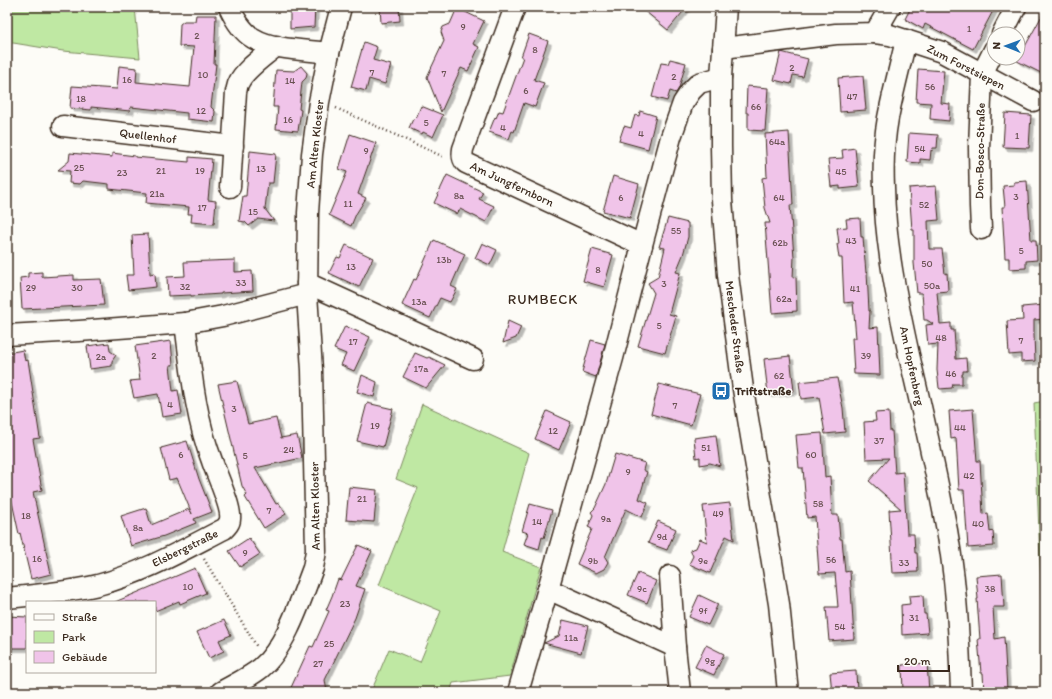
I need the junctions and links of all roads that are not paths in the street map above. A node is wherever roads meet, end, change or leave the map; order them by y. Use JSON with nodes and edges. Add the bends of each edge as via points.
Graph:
{"nodes":[{"id":1,"x":229,"y":7,"type":"edge"},
{"id":2,"x":341,"y":7,"type":"edge"},
{"id":3,"x":515,"y":7,"type":"edge"},
{"id":4,"x":726,"y":7,"type":"edge"},
{"id":5,"x":890,"y":7,"type":"edge"},
{"id":6,"x":1016,"y":7,"type":"edge"},
{"id":7,"x":1006,"y":26,"type":"edge"},
{"id":8,"x":875,"y":33,"type":"junction"},
{"id":9,"x":906,"y":40,"type":"junction"},
{"id":10,"x":276,"y":46,"type":"junction"},
{"id":11,"x":723,"y":48,"type":"junction"},
{"id":12,"x":329,"y":53,"type":"junction"},
{"id":13,"x":986,"y":66,"type":"edge"},
{"id":14,"x":982,"y":74,"type":"junction"},
{"id":15,"x":721,"y":77,"type":"junction"},
{"id":16,"x":1033,"y":101,"type":"dead end"},
{"id":17,"x":63,"y":126,"type":"dead end"},
{"id":18,"x":233,"y":146,"type":"junction"},
{"id":19,"x":230,"y":187,"type":"dead end"},
{"id":20,"x":981,"y":228,"type":"dead end"},
{"id":21,"x":642,"y":245,"type":"junction"},
{"id":22,"x":307,"y":289,"type":"junction"},
{"id":23,"x":185,"y":323,"type":"junction"},
{"id":24,"x":7,"y":335,"type":"edge"},
{"id":25,"x":473,"y":358,"type":"dead end"},
{"id":26,"x":670,"y":576,"type":"dead end"},
{"id":27,"x":548,"y":589,"type":"junction"},
{"id":28,"x":7,"y":598,"type":"edge"},
{"id":29,"x":675,"y":647,"type":"junction"},
{"id":30,"x":221,"y":692,"type":"edge"},
{"id":31,"x":518,"y":692,"type":"edge"},
{"id":32,"x":680,"y":692,"type":"edge"},
{"id":33,"x":788,"y":692,"type":"edge"},
{"id":34,"x":961,"y":692,"type":"edge"}],
"edges":[{"from":1,"to":10,"type":"street","via":[[249,35]]},
{"from":2,"to":12,"type":"street","name":"Am Alten Kloster"},
{"from":3,"to":21,"type":"street","name":"Am Jungfernborn","via":[[463,149],[462,158],[466,163]]},
{"from":4,"to":11,"type":"street","name":"Mescheder Straße"},
{"from":5,"to":8,"type":"street"},
{"from":6,"to":7,"type":"street"},
{"from":8,"to":9,"type":"street","name":"Zum Forstsiepen"},
{"from":8,"to":11,"type":"street","name":"Zum Forstsiepen","via":[[836,34]]},
{"from":9,"to":14,"type":"street","name":"Zum Forstsiepen","via":[[942,52]]},
{"from":9,"to":34,"type":"street","name":"Am Hopfenberg","via":[[888,119],[884,166],[885,212],[898,305],[950,545],[958,616]]},
{"from":10,"to":12,"type":"street"},
{"from":10,"to":18,"type":"street","via":[[250,69],[238,84]]},
{"from":11,"to":15,"type":"street","name":"Mescheder Straße"},
{"from":12,"to":22,"type":"street","name":"Am Alten Kloster","via":[[312,154]]},
{"from":13,"to":14,"type":"street"},
{"from":14,"to":16,"type":"street","name":"Zum Forstsiepen"},
{"from":14,"to":20,"type":"street","name":"Don-Bosco-Straße","via":[[979,147]]},
{"from":15,"to":21,"type":"street","via":[[699,83],[683,103],[671,137]]},
{"from":15,"to":33,"type":"street","name":"Mescheder Straße","via":[[722,200],[728,275],[743,389],[778,604]]},
{"from":17,"to":18,"type":"street","name":"Quellenhof"},
{"from":18,"to":19,"type":"street"},
{"from":21,"to":27,"type":"street"},
{"from":22,"to":23,"type":"street","via":[[223,316]]},
{"from":22,"to":25,"type":"street"},
{"from":22,"to":30,"type":"street","name":"Am Alten Kloster","via":[[312,370],[316,551],[313,568],[279,646],[256,672]]},
{"from":23,"to":24,"type":"street"},
{"from":23,"to":28,"type":"street","name":"Elsbergstraße","via":[[201,426],[229,508],[230,519],[227,526],[154,564],[114,580],[64,591]]},
{"from":26,"to":29,"type":"street"},
{"from":27,"to":29,"type":"street"},
{"from":27,"to":31,"type":"street"},
{"from":29,"to":32,"type":"street"}]}
